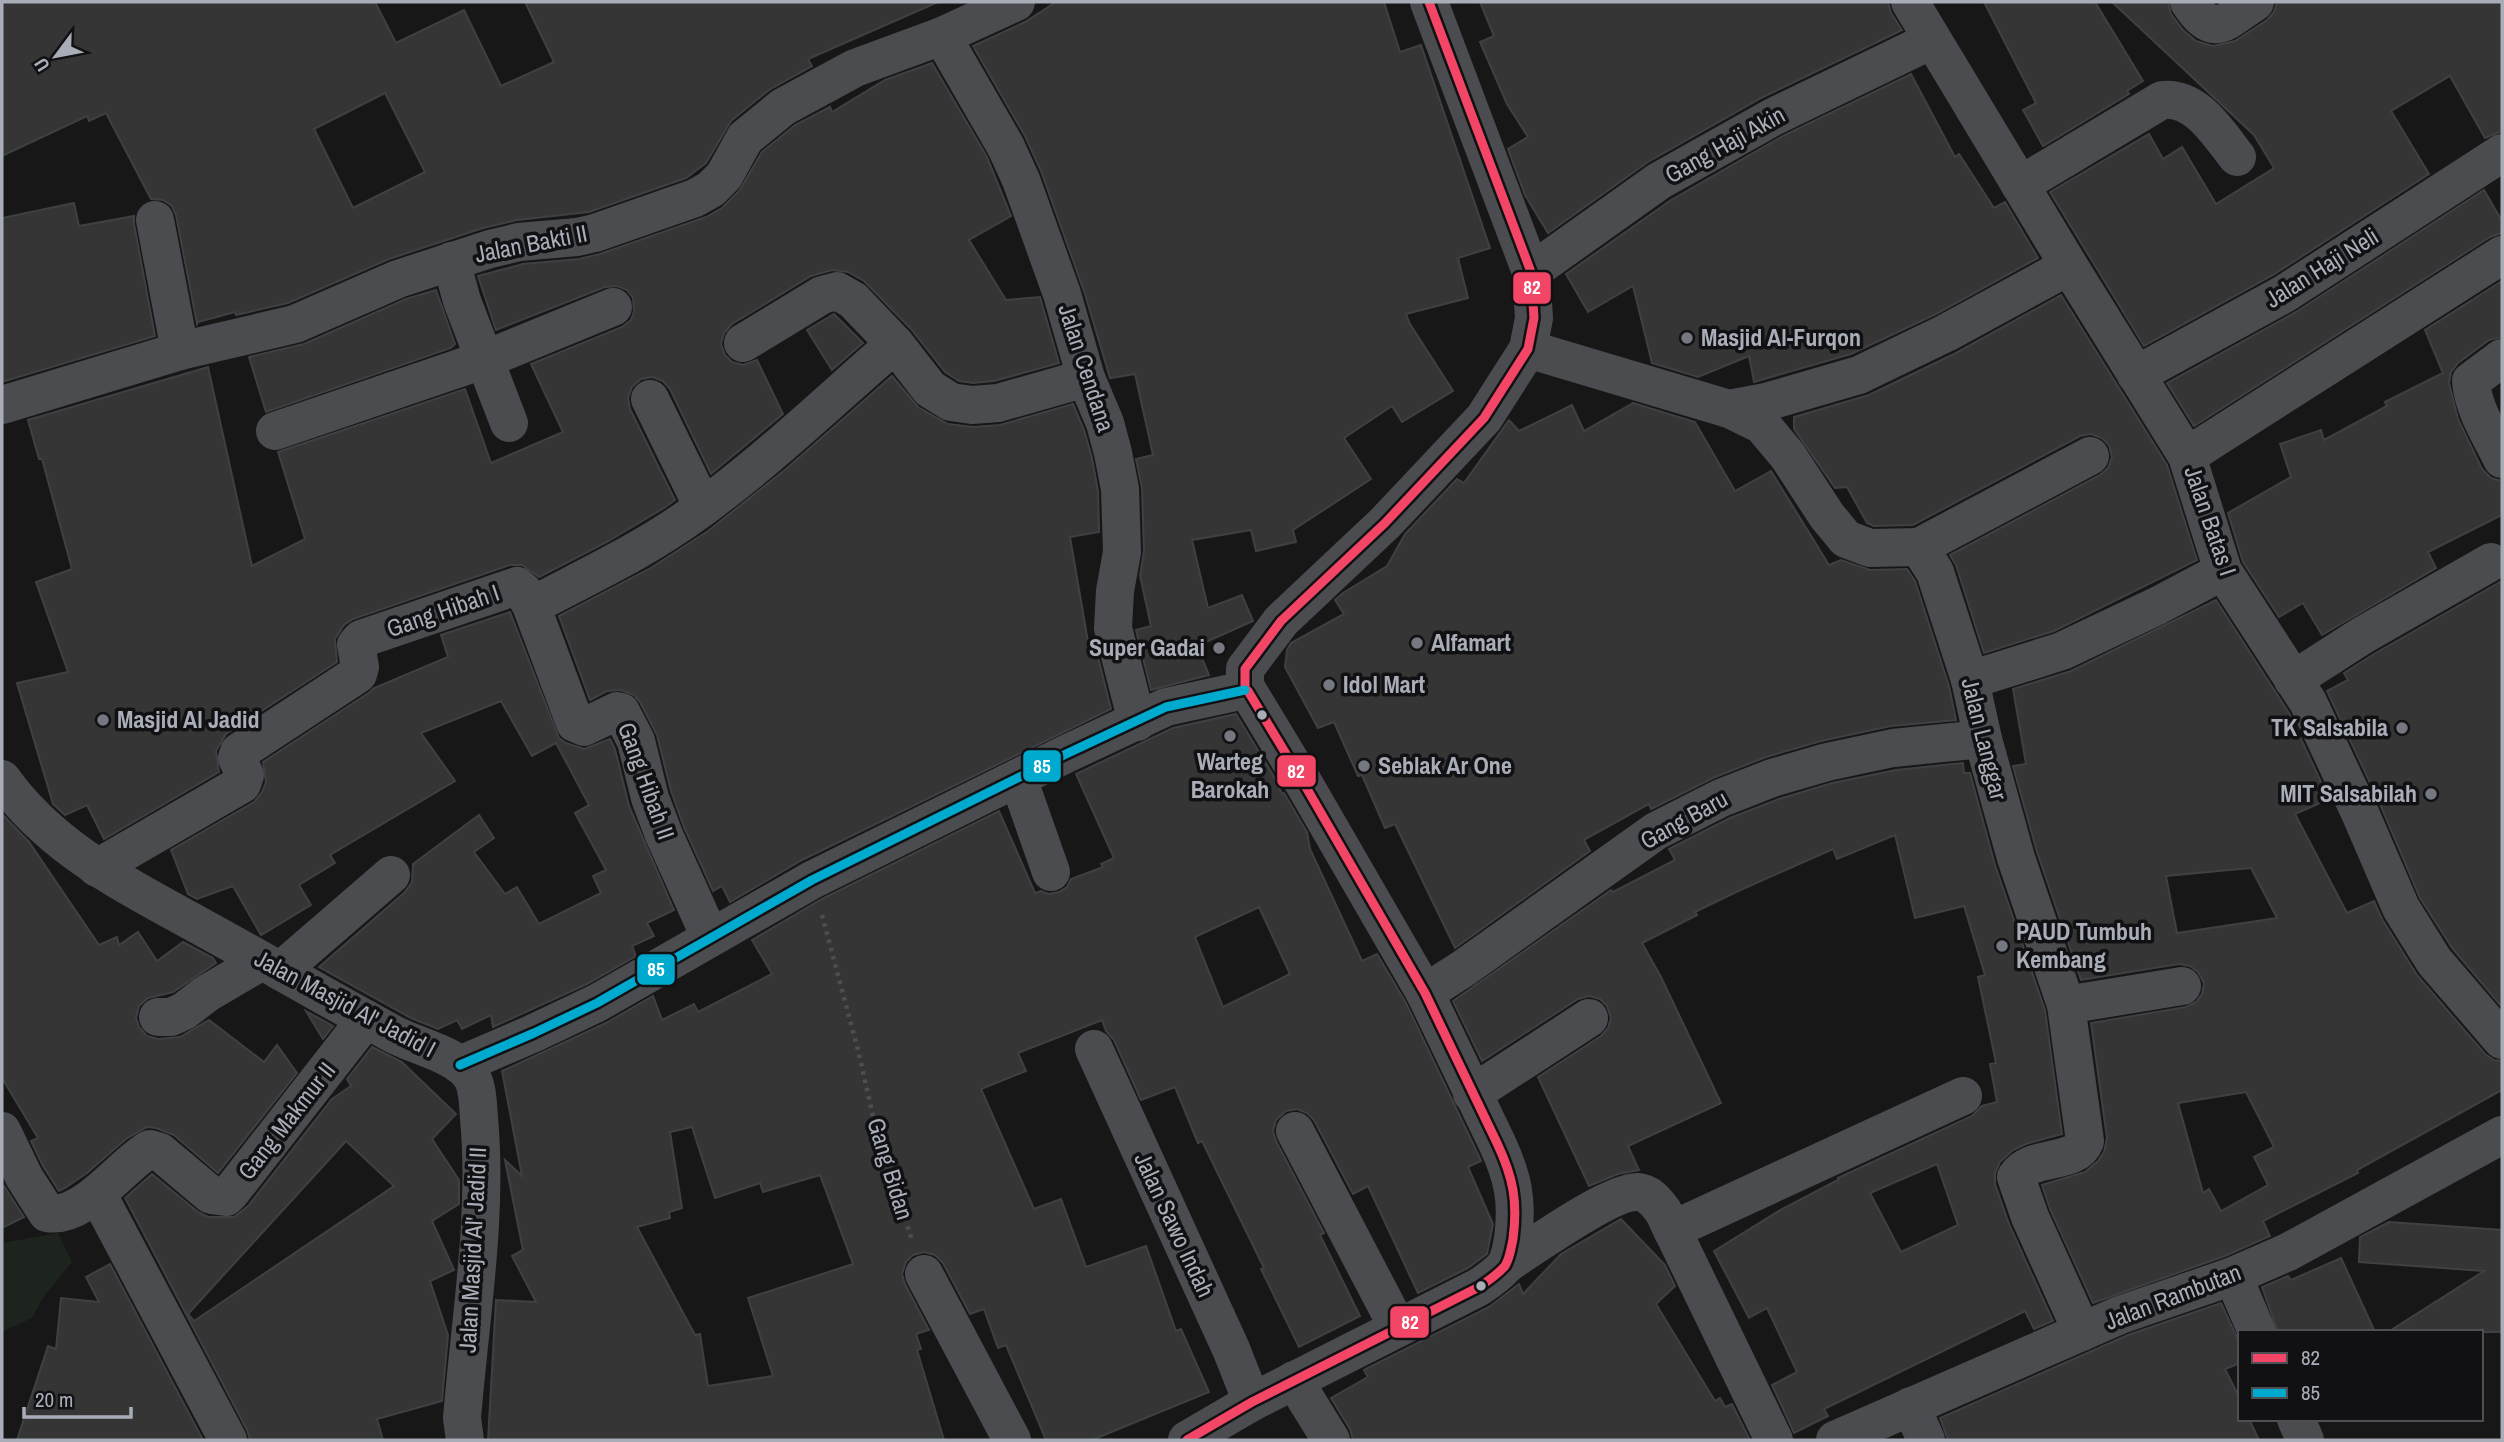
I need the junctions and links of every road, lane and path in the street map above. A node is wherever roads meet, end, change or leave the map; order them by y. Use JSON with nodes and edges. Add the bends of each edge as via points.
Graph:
{"nodes":[{"id":1,"x":1016,"y":2,"type":"edge"},
{"id":2,"x":1429,"y":2,"type":"edge"},
{"id":3,"x":1910,"y":2,"type":"edge"},
{"id":4,"x":2189,"y":2,"type":"edge"},
{"id":5,"x":2255,"y":2,"type":"edge"},
{"id":6,"x":942,"y":36,"type":"junction"},
{"id":7,"x":1932,"y":40,"type":"junction"},
{"id":8,"x":2502,"y":153,"type":"edge"},
{"id":9,"x":2237,"y":157,"type":"dead end"},
{"id":10,"x":2020,"y":185,"type":"junction"},
{"id":11,"x":155,"y":220,"type":"dead end"},
{"id":12,"x":2502,"y":255,"type":"edge"},
{"id":13,"x":452,"y":261,"type":"junction"},
{"id":14,"x":2069,"y":266,"type":"junction"},
{"id":15,"x":1531,"y":272,"type":"junction"},
{"id":16,"x":613,"y":307,"type":"dead end"},
{"id":17,"x":743,"y":343,"type":"dead end"},
{"id":18,"x":895,"y":344,"type":"junction"},
{"id":19,"x":1528,"y":349,"type":"junction"},
{"id":20,"x":180,"y":351,"type":"junction"},
{"id":21,"x":2502,"y":358,"type":"edge"},
{"id":22,"x":486,"y":359,"type":"junction"},
{"id":23,"x":2136,"y":375,"type":"junction"},
{"id":24,"x":1086,"y":378,"type":"junction"},
{"id":25,"x":650,"y":399,"type":"dead end"},
{"id":26,"x":2,"y":405,"type":"edge"},
{"id":27,"x":1729,"y":409,"type":"junction"},
{"id":28,"x":509,"y":423,"type":"dead end"},
{"id":29,"x":275,"y":431,"type":"dead end"},
{"id":30,"x":2090,"y":456,"type":"dead end"},
{"id":31,"x":2187,"y":456,"type":"junction"},
{"id":32,"x":2502,"y":459,"type":"edge"},
{"id":33,"x":703,"y":507,"type":"junction"},
{"id":34,"x":1919,"y":547,"type":"junction"},
{"id":35,"x":2491,"y":562,"type":"dead end"},
{"id":36,"x":2223,"y":571,"type":"junction"},
{"id":37,"x":530,"y":605,"type":"junction"},
{"id":38,"x":1970,"y":680,"type":"junction"},
{"id":39,"x":2293,"y":680,"type":"junction"},
{"id":40,"x":1245,"y":690,"type":"junction"},
{"id":41,"x":1137,"y":722,"type":"junction"},
{"id":42,"x":1983,"y":739,"type":"junction"},
{"id":43,"x":1018,"y":778,"type":"junction"},
{"id":44,"x":2,"y":779,"type":"edge"},
{"id":45,"x":97,"y":868,"type":"junction"},
{"id":46,"x":1051,"y":872,"type":"dead end"},
{"id":47,"x":391,"y":875,"type":"dead end"},
{"id":48,"x":812,"y":880,"type":"junction"},
{"id":49,"x":710,"y":937,"type":"junction"},
{"id":50,"x":271,"y":966,"type":"junction"},
{"id":51,"x":2182,"y":986,"type":"dead end"},
{"id":52,"x":1425,"y":993,"type":"junction"},
{"id":53,"x":2066,"y":1006,"type":"junction"},
{"id":54,"x":158,"y":1017,"type":"dead end"},
{"id":55,"x":1589,"y":1018,"type":"dead end"},
{"id":56,"x":366,"y":1019,"type":"junction"},
{"id":57,"x":2502,"y":1040,"type":"edge"},
{"id":58,"x":1094,"y":1049,"type":"dead end"},
{"id":59,"x":460,"y":1065,"type":"junction"},
{"id":60,"x":1472,"y":1094,"type":"junction"},
{"id":61,"x":1963,"y":1096,"type":"dead end"},
{"id":62,"x":2,"y":1131,"type":"edge"},
{"id":63,"x":1295,"y":1131,"type":"dead end"},
{"id":64,"x":2502,"y":1135,"type":"edge"},
{"id":65,"x":81,"y":1203,"type":"junction"},
{"id":66,"x":1672,"y":1230,"type":"junction"},
{"id":67,"x":1505,"y":1265,"type":"junction"},
{"id":68,"x":924,"y":1274,"type":"joint"},
{"id":69,"x":2233,"y":1276,"type":"junction"},
{"id":70,"x":1398,"y":1328,"type":"junction"},
{"id":71,"x":2256,"y":1330,"type":"edge"},
{"id":72,"x":2082,"y":1332,"type":"junction"},
{"id":73,"x":1294,"y":1380,"type":"junction"},
{"id":74,"x":1252,"y":1402,"type":"junction"},
{"id":75,"x":2297,"y":1421,"type":"edge"},
{"id":76,"x":1919,"y":1423,"type":"edge"},
{"id":77,"x":228,"y":1440,"type":"edge"},
{"id":78,"x":465,"y":1440,"type":"edge"},
{"id":79,"x":1012,"y":1440,"type":"edge"},
{"id":80,"x":1187,"y":1440,"type":"edge"},
{"id":81,"x":1331,"y":1440,"type":"edge"},
{"id":82,"x":1774,"y":1440,"type":"edge"},
{"id":83,"x":1835,"y":1440,"type":"edge"},
{"id":84,"x":2305,"y":1440,"type":"edge"}],
"edges":[{"from":1,"to":6,"type":"street","name":"Jalan Bakti II"},
{"from":2,"to":15,"type":"street"},
{"from":3,"to":7,"type":"street","name":"Jalan Batas I"},
{"from":4,"to":5,"type":"street","via":[[2204,22],[2214,26]]},
{"from":6,"to":13,"type":"street","name":"Jalan Bakti II","via":[[855,68],[783,107],[745,138],[724,176],[695,198],[595,233],[519,242]]},
{"from":6,"to":24,"type":"street","name":"Jalan Cendana","via":[[1021,180]]},
{"from":7,"to":10,"type":"street","name":"Jalan Batas I"},
{"from":7,"to":15,"type":"street","name":"Gang Haji Akin","via":[[1773,117],[1659,181]]},
{"from":8,"to":23,"type":"street","name":"Jalan Haji Neli","via":[[2284,294]]},
{"from":9,"to":10,"type":"street","via":[[2189,105],[2176,99],[2162,100]]},
{"from":10,"to":14,"type":"street","name":"Jalan Batas I"},
{"from":11,"to":20,"type":"street"},
{"from":12,"to":31,"type":"street"},
{"from":13,"to":20,"type":"street","name":"Jalan Bakti II","via":[[295,324]]},
{"from":13,"to":22,"type":"street"},
{"from":14,"to":23,"type":"street","name":"Jalan Batas I"},
{"from":14,"to":27,"type":"street","via":[[1859,374]]},
{"from":15,"to":19,"type":"street","via":[[1534,318]]},
{"from":16,"to":22,"type":"street"},
{"from":17,"to":18,"type":"street","via":[[837,291],[853,300]]},
{"from":18,"to":24,"type":"street","via":[[930,389],[951,402],[998,403]]},
{"from":18,"to":33,"type":"street","name":"Gang Hibah I","via":[[756,467]]},
{"from":19,"to":27,"type":"street"},
{"from":19,"to":40,"type":"street","via":[[1475,427],[1385,523],[1268,636],[1245,669]]},
{"from":20,"to":26,"type":"street","name":"Jalan Bakti II"},
{"from":21,"to":32,"type":"street","via":[[2471,381],[2478,411]]},
{"from":22,"to":28,"type":"street"},
{"from":22,"to":29,"type":"street"},
{"from":23,"to":31,"type":"street","name":"Jalan Batas I"},
{"from":24,"to":41,"type":"street","name":"Jalan Cendana","via":[[1105,423],[1120,489],[1122,552],[1113,628]]},
{"from":25,"to":33,"type":"street"},
{"from":27,"to":34,"type":"street","via":[[1762,425],[1846,539],[1870,548]]},
{"from":30,"to":34,"type":"street"},
{"from":31,"to":36,"type":"street","name":"Jalan Batas I"},
{"from":33,"to":37,"type":"street","name":"Gang Hibah I","via":[[649,543]]},
{"from":34,"to":38,"type":"street","name":"Jalan Langgar","via":[[1935,572]]},
{"from":35,"to":39,"type":"street"},
{"from":36,"to":38,"type":"street","via":[[2062,651]]},
{"from":36,"to":39,"type":"street","name":"Jalan Batas I"},
{"from":37,"to":45,"type":"street","name":"Gang Hibah I","via":[[521,589],[513,587],[363,638],[356,645],[358,674],[239,752],[245,775],[242,783]]},
{"from":37,"to":49,"type":"street","name":"Gang Hibah II","via":[[575,723],[584,727],[621,712],[636,741],[664,835]]},
{"from":38,"to":42,"type":"street","name":"Jalan Langgar"},
{"from":39,"to":57,"type":"street","name":"Jalan Batas I","via":[[2308,702],[2401,908],[2434,961]]},
{"from":40,"to":41,"type":"street","name":"Jalan Masjid Al' Jadid I","via":[[1166,707]]},
{"from":40,"to":52,"type":"street"},
{"from":41,"to":43,"type":"street","name":"Jalan Masjid Al' Jadid I"},
{"from":42,"to":52,"type":"street","name":"Gang Baru","via":[[1894,748],[1827,762],[1721,798],[1656,831]]},
{"from":42,"to":53,"type":"street","name":"Jalan Langgar","via":[[2016,858]]},
{"from":43,"to":46,"type":"street"},
{"from":43,"to":48,"type":"street","name":"Jalan Masjid Al' Jadid I"},
{"from":44,"to":45,"type":"street","name":"Jalan Masjid Al' Jadid I","via":[[44,828]]},
{"from":45,"to":50,"type":"street","name":"Jalan Masjid Al' Jadid I"},
{"from":47,"to":50,"type":"street"},
{"from":48,"to":49,"type":"street","name":"Jalan Masjid Al' Jadid I"},
{"from":48,"to":68,"type":"path","name":"Gang Bidan","via":[[878,1138]]},
{"from":49,"to":59,"type":"street","name":"Jalan Masjid Al' Jadid I","via":[[597,1003]]},
{"from":50,"to":54,"type":"street","via":[[206,994],[171,1017]]},
{"from":50,"to":56,"type":"street","name":"Jalan Masjid Al' Jadid I"},
{"from":51,"to":53,"type":"street"},
{"from":52,"to":60,"type":"street"},
{"from":53,"to":72,"type":"street","name":"Jalan Langgar","via":[[2083,1148],[2028,1166],[2016,1177]]},
{"from":55,"to":60,"type":"street"},
{"from":56,"to":59,"type":"street","name":"Jalan Masjid Al' Jadid I"},
{"from":56,"to":65,"type":"street","name":"Gang Makmur II","via":[[226,1197],[211,1195],[160,1152],[150,1149]]},
{"from":58,"to":74,"type":"street","name":"Jalan Sawo Indah"},
{"from":59,"to":78,"type":"street","name":"Jalan Masjid Al' Jadid II","via":[[472,1077],[482,1156],[462,1418]]},
{"from":60,"to":67,"type":"street","via":[[1507,1165],[1514,1190],[1514,1232]]},
{"from":61,"to":66,"type":"street"},
{"from":62,"to":65,"type":"street","via":[[47,1213],[55,1215]]},
{"from":63,"to":70,"type":"street"},
{"from":64,"to":69,"type":"street","name":"Jalan Rambutan","via":[[2329,1231]]},
{"from":65,"to":77,"type":"street"},
{"from":66,"to":67,"type":"street","via":[[1655,1200],[1647,1194],[1629,1193],[1594,1209]]},
{"from":66,"to":82,"type":"street"},
{"from":67,"to":70,"type":"street","via":[[1479,1287]]},
{"from":68,"to":79,"type":"street"},
{"from":69,"to":71,"type":"street"},
{"from":69,"to":72,"type":"street","name":"Jalan Rambutan"},
{"from":70,"to":73,"type":"street"},
{"from":72,"to":76,"type":"street","name":"Jalan Rambutan"},
{"from":73,"to":74,"type":"street"},
{"from":73,"to":81,"type":"street"},
{"from":74,"to":80,"type":"street"},
{"from":75,"to":84,"type":"street"},
{"from":76,"to":83,"type":"street","name":"Jalan Rambutan"}]}
